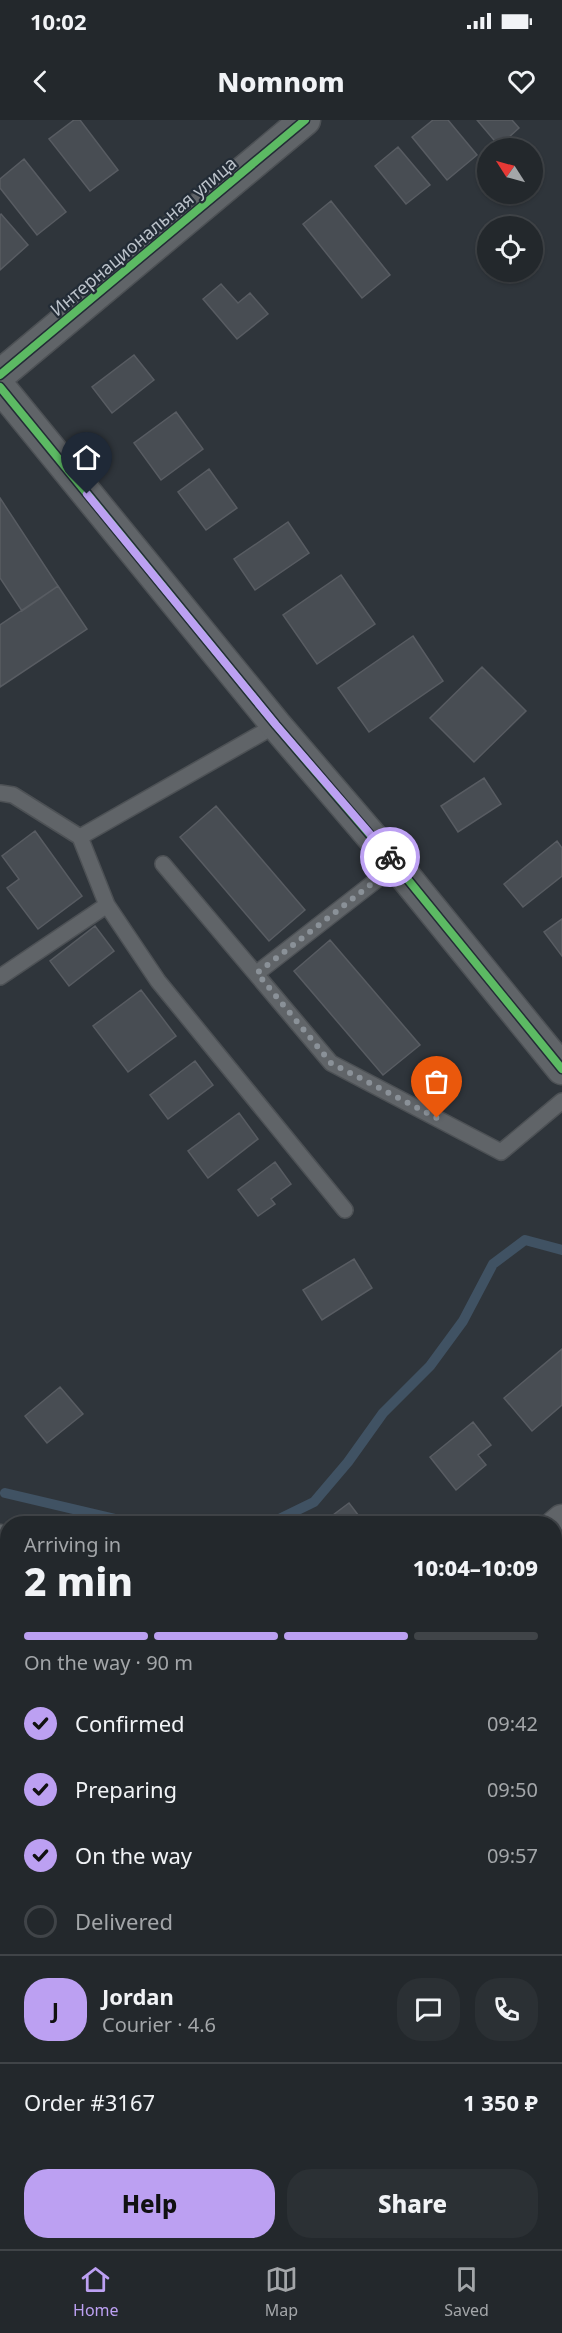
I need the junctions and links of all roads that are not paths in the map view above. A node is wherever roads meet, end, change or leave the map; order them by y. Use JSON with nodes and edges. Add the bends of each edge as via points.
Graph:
{"nodes":[{"id":1,"x":305,"y":120,"type":"edge"},
{"id":2,"x":0,"y":375,"type":"edge"},
{"id":3,"x":0,"y":387,"type":"edge"},
{"id":4,"x":276,"y":725,"type":"junction"},
{"id":5,"x":0,"y":793,"type":"edge"},
{"id":6,"x":80,"y":837,"type":"junction"},
{"id":7,"x":163,"y":864,"type":"dead end"},
{"id":8,"x":396,"y":865,"type":"junction"},
{"id":9,"x":107,"y":905,"type":"junction"},
{"id":10,"x":257,"y":973,"type":"junction"},
{"id":11,"x":0,"y":977,"type":"edge"},
{"id":12,"x":562,"y":1069,"type":"edge"},
{"id":13,"x":562,"y":1101,"type":"edge"},
{"id":14,"x":345,"y":1210,"type":"dead end"}],
"edges":[{"from":1,"to":2,"type":"street","name":"Интернациональная улица"},
{"from":3,"to":4,"type":"street"},
{"from":4,"to":6,"type":"lane"},
{"from":4,"to":8,"type":"street"},
{"from":5,"to":6,"type":"lane","via":[[13,795]]},
{"from":6,"to":9,"type":"lane"},
{"from":7,"to":10,"type":"lane"},
{"from":8,"to":10,"type":"lane"},
{"from":8,"to":12,"type":"street"},
{"from":9,"to":11,"type":"lane"},
{"from":9,"to":14,"type":"lane","via":[[158,981]]},
{"from":10,"to":13,"type":"lane","via":[[331,1063],[501,1152]]}]}
